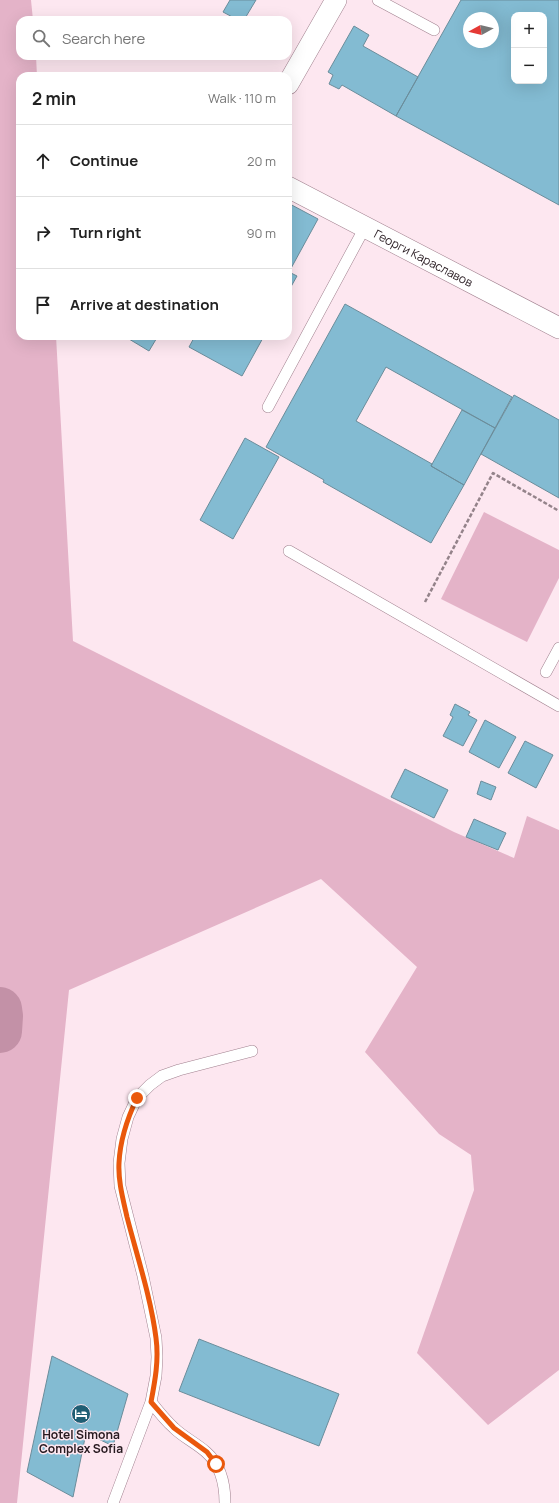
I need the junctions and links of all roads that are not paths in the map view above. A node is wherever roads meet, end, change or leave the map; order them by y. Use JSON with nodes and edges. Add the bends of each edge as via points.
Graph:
{"nodes":[{"id":1,"x":336,"y":0,"type":"edge"},
{"id":2,"x":378,"y":0,"type":"edge"},
{"id":3,"x":434,"y":30,"type":"dead end"},
{"id":4,"x":292,"y":77,"type":"edge"},
{"id":5,"x":292,"y":189,"type":"edge"},
{"id":6,"x":365,"y":226,"type":"junction"},
{"id":7,"x":559,"y":328,"type":"edge"},
{"id":8,"x":268,"y":407,"type":"dead end"},
{"id":9,"x":289,"y":551,"type":"dead end"},
{"id":10,"x":559,"y":648,"type":"edge"},
{"id":11,"x":546,"y":672,"type":"dead end"},
{"id":12,"x":559,"y":706,"type":"edge"},
{"id":13,"x":252,"y":1051,"type":"dead end"},
{"id":14,"x":151,"y":1402,"type":"junction"},
{"id":15,"x":113,"y":1503,"type":"edge"},
{"id":16,"x":225,"y":1503,"type":"edge"}],
"edges":[{"from":1,"to":4,"type":"street"},
{"from":2,"to":3,"type":"lane"},
{"from":5,"to":6,"type":"street","name":"Георги Караславов"},
{"from":6,"to":7,"type":"street","name":"Георги Караславов"},
{"from":6,"to":8,"type":"lane"},
{"from":9,"to":12,"type":"lane"},
{"from":10,"to":11,"type":"lane"},
{"from":13,"to":14,"type":"lane","via":[[162,1076],[137,1098],[128,1117],[118,1163],[120,1186],[156,1338],[156,1376]]},
{"from":14,"to":15,"type":"lane"},
{"from":14,"to":16,"type":"lane","via":[[174,1428],[207,1452],[216,1464],[223,1480]]}]}
